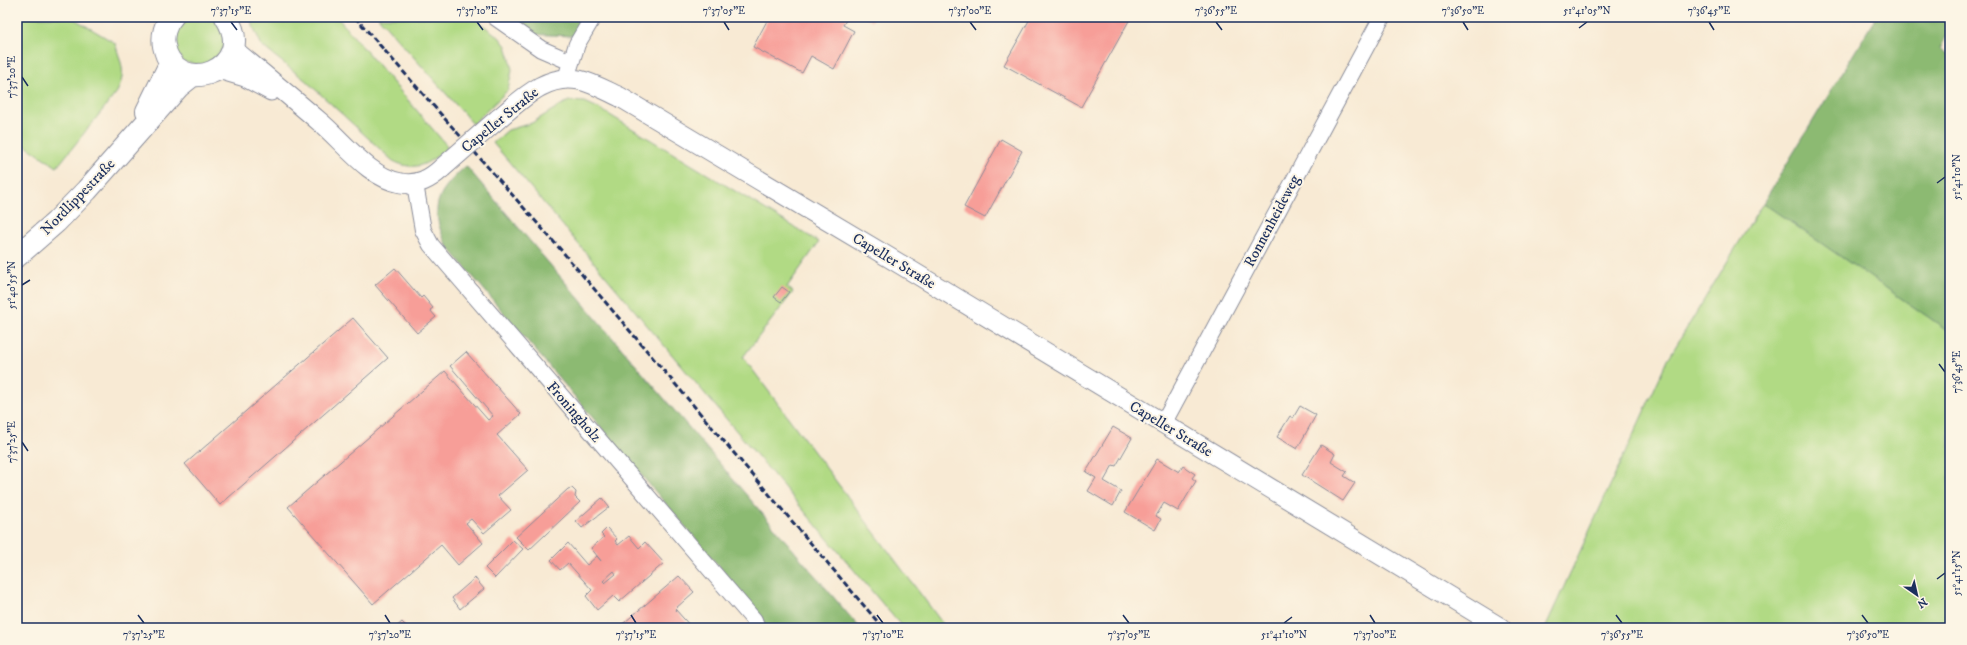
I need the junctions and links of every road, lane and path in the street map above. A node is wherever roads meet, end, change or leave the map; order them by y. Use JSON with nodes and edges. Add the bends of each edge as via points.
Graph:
{"nodes":[{"id":1,"x":227,"y":17,"type":"edge"},
{"id":2,"x":495,"y":17,"type":"edge"},
{"id":3,"x":592,"y":17,"type":"edge"},
{"id":4,"x":1382,"y":17,"type":"edge"},
{"id":5,"x":164,"y":22,"type":"edge"},
{"id":6,"x":233,"y":49,"type":"junction"},
{"id":7,"x":171,"y":62,"type":"junction"},
{"id":8,"x":218,"y":69,"type":"junction"},
{"id":9,"x":569,"y":71,"type":"junction"},
{"id":10,"x":193,"y":75,"type":"junction"},
{"id":11,"x":297,"y":104,"type":"junction"},
{"id":12,"x":137,"y":134,"type":"junction"},
{"id":13,"x":415,"y":184,"type":"junction"},
{"id":14,"x":17,"y":256,"type":"edge"},
{"id":15,"x":1163,"y":424,"type":"junction"},
{"id":16,"x":757,"y":628,"type":"edge"},
{"id":17,"x":1501,"y":628,"type":"edge"}],
"edges":[{"from":1,"to":6,"type":"main road","via":[[233,28]]},
{"from":2,"to":9,"type":"street"},
{"from":3,"to":9,"type":"street","via":[[578,44]]},
{"from":4,"to":15,"type":"street","name":"Ronnenheideweg"},
{"from":5,"to":7,"type":"main road","via":[[163,42],[165,53]]},
{"from":6,"to":8,"type":"main road","via":[[228,60]]},
{"from":6,"to":11,"type":"street"},
{"from":7,"to":10,"type":"main road"},
{"from":7,"to":12,"type":"main road","name":"Nordlippestraße"},
{"from":8,"to":10,"type":"main road","via":[[202,75]]},
{"from":8,"to":11,"type":"street","via":[[245,78]]},
{"from":9,"to":13,"type":"street","name":"Capeller Straße","bridge":true,"via":[[530,93],[442,168],[428,179]]},
{"from":9,"to":15,"type":"street","name":"Capeller Straße","via":[[580,80],[658,119]]},
{"from":10,"to":12,"type":"main road","name":"Nordlippestraße","via":[[178,87]]},
{"from":11,"to":13,"type":"street","via":[[375,172],[402,184]]},
{"from":12,"to":14,"type":"main road","name":"Nordlippestraße","via":[[56,222]]},
{"from":13,"to":16,"type":"street","name":"Froningholz","via":[[423,230],[431,245],[754,620]]},
{"from":15,"to":17,"type":"street","name":"Capeller Straße"}]}
